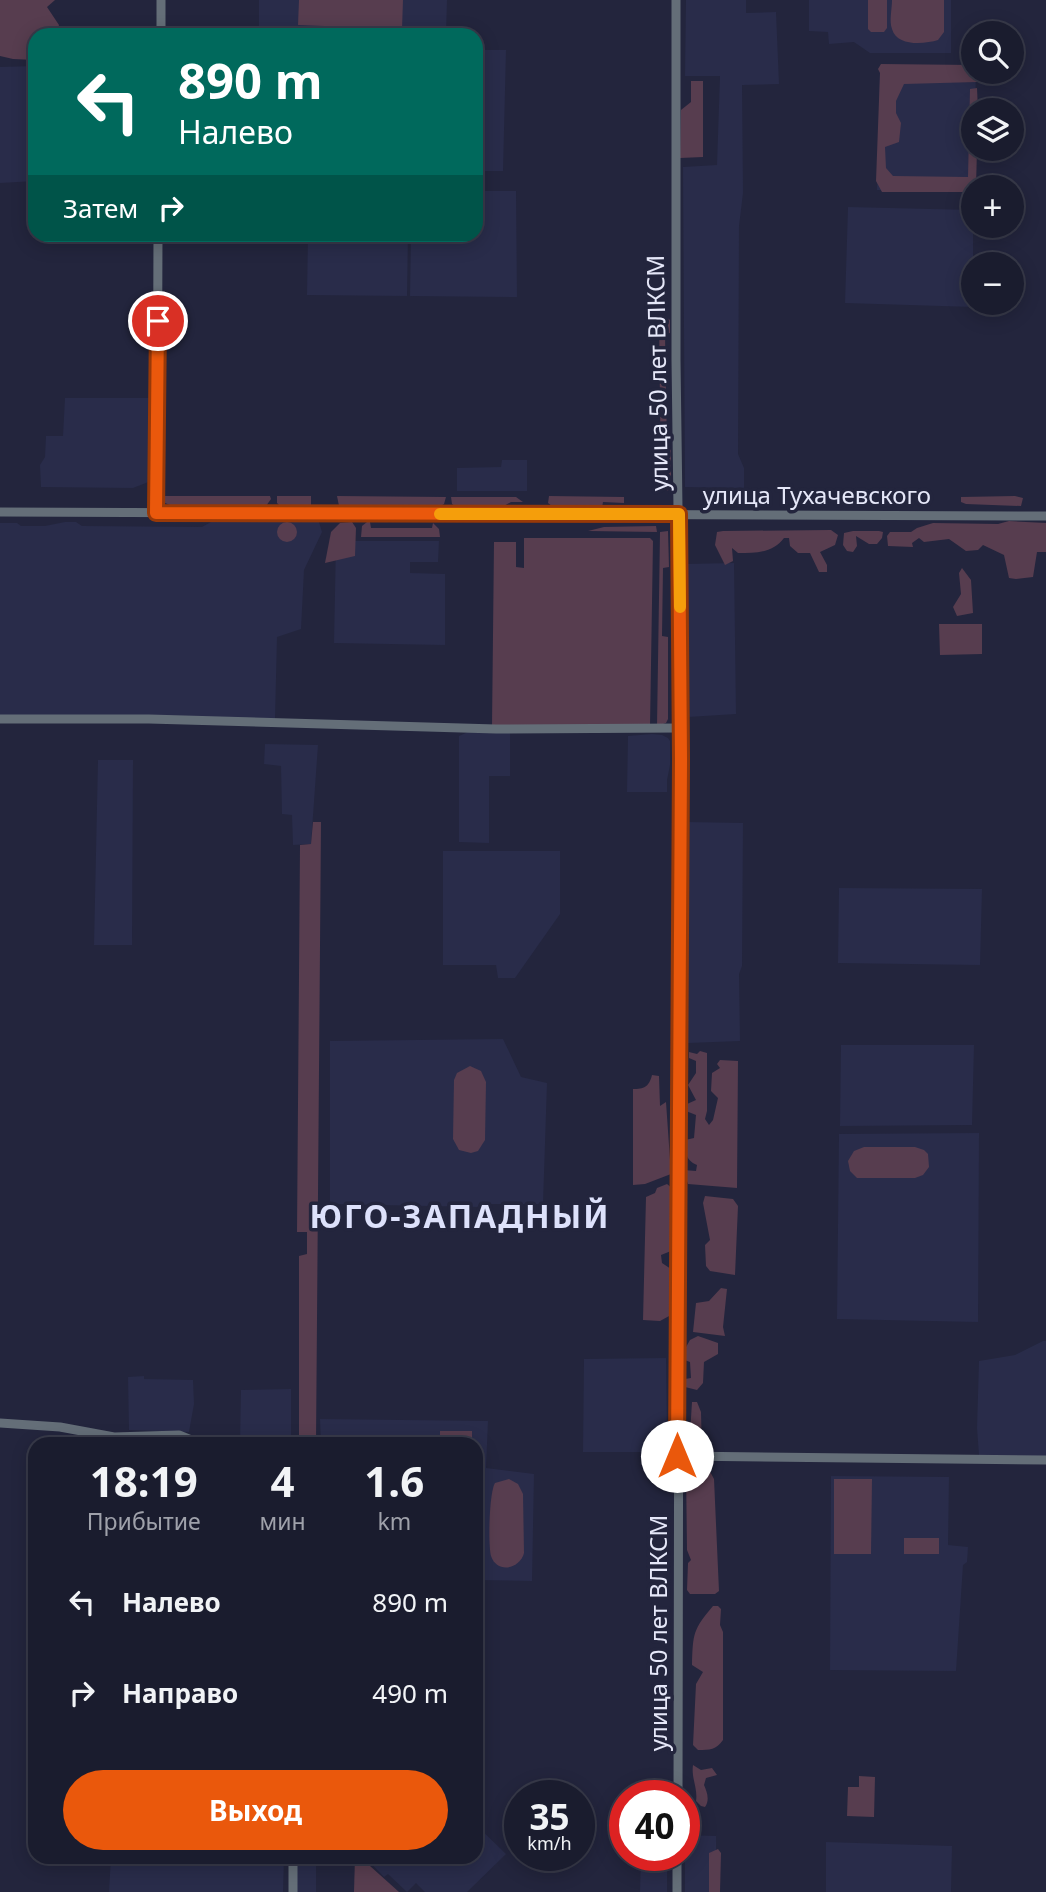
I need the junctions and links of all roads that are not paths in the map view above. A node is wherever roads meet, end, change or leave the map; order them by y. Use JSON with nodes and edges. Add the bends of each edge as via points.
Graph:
{"nodes":[{"id":1,"x":161,"y":0,"type":"edge"},
{"id":2,"x":677,"y":0,"type":"edge"},
{"id":3,"x":161,"y":28,"type":"edge"},
{"id":4,"x":158,"y":242,"type":"edge"},
{"id":5,"x":0,"y":512,"type":"edge"},
{"id":6,"x":156,"y":513,"type":"junction"},
{"id":7,"x":679,"y":514,"type":"junction"},
{"id":8,"x":1046,"y":516,"type":"edge"},
{"id":9,"x":0,"y":719,"type":"edge"},
{"id":10,"x":680,"y":728,"type":"junction"},
{"id":11,"x":0,"y":1423,"type":"edge"},
{"id":12,"x":114,"y":1437,"type":"edge"},
{"id":13,"x":114,"y":1437,"type":"edge"},
{"id":14,"x":184,"y":1437,"type":"edge"},
{"id":15,"x":677,"y":1456,"type":"junction"},
{"id":16,"x":1046,"y":1460,"type":"edge"},
{"id":17,"x":678,"y":1780,"type":"edge"},
{"id":18,"x":293,"y":1864,"type":"edge"},
{"id":19,"x":677,"y":1871,"type":"edge"},
{"id":20,"x":293,"y":1892,"type":"edge"},
{"id":21,"x":677,"y":1892,"type":"edge"}],
"edges":[{"from":1,"to":3,"type":"street"},
{"from":2,"to":7,"type":"street","name":"улица 50 лет ВЛКСМ"},
{"from":4,"to":6,"type":"street"},
{"from":5,"to":6,"type":"street","name":"улица Тухачевского"},
{"from":6,"to":7,"type":"street","name":"улица Тухачевского"},
{"from":7,"to":8,"type":"street","name":"улица Тухачевского"},
{"from":7,"to":10,"type":"street","name":"улица 50 лет ВЛКСМ"},
{"from":9,"to":10,"type":"street"},
{"from":10,"to":15,"type":"street","name":"улица 50 лет ВЛКСМ"},
{"from":11,"to":13,"type":"street"},
{"from":12,"to":14,"type":"street"},
{"from":15,"to":16,"type":"street"},
{"from":15,"to":17,"type":"street","name":"улица 50 лет ВЛКСМ"},
{"from":18,"to":20,"type":"street"},
{"from":19,"to":21,"type":"street"}]}
